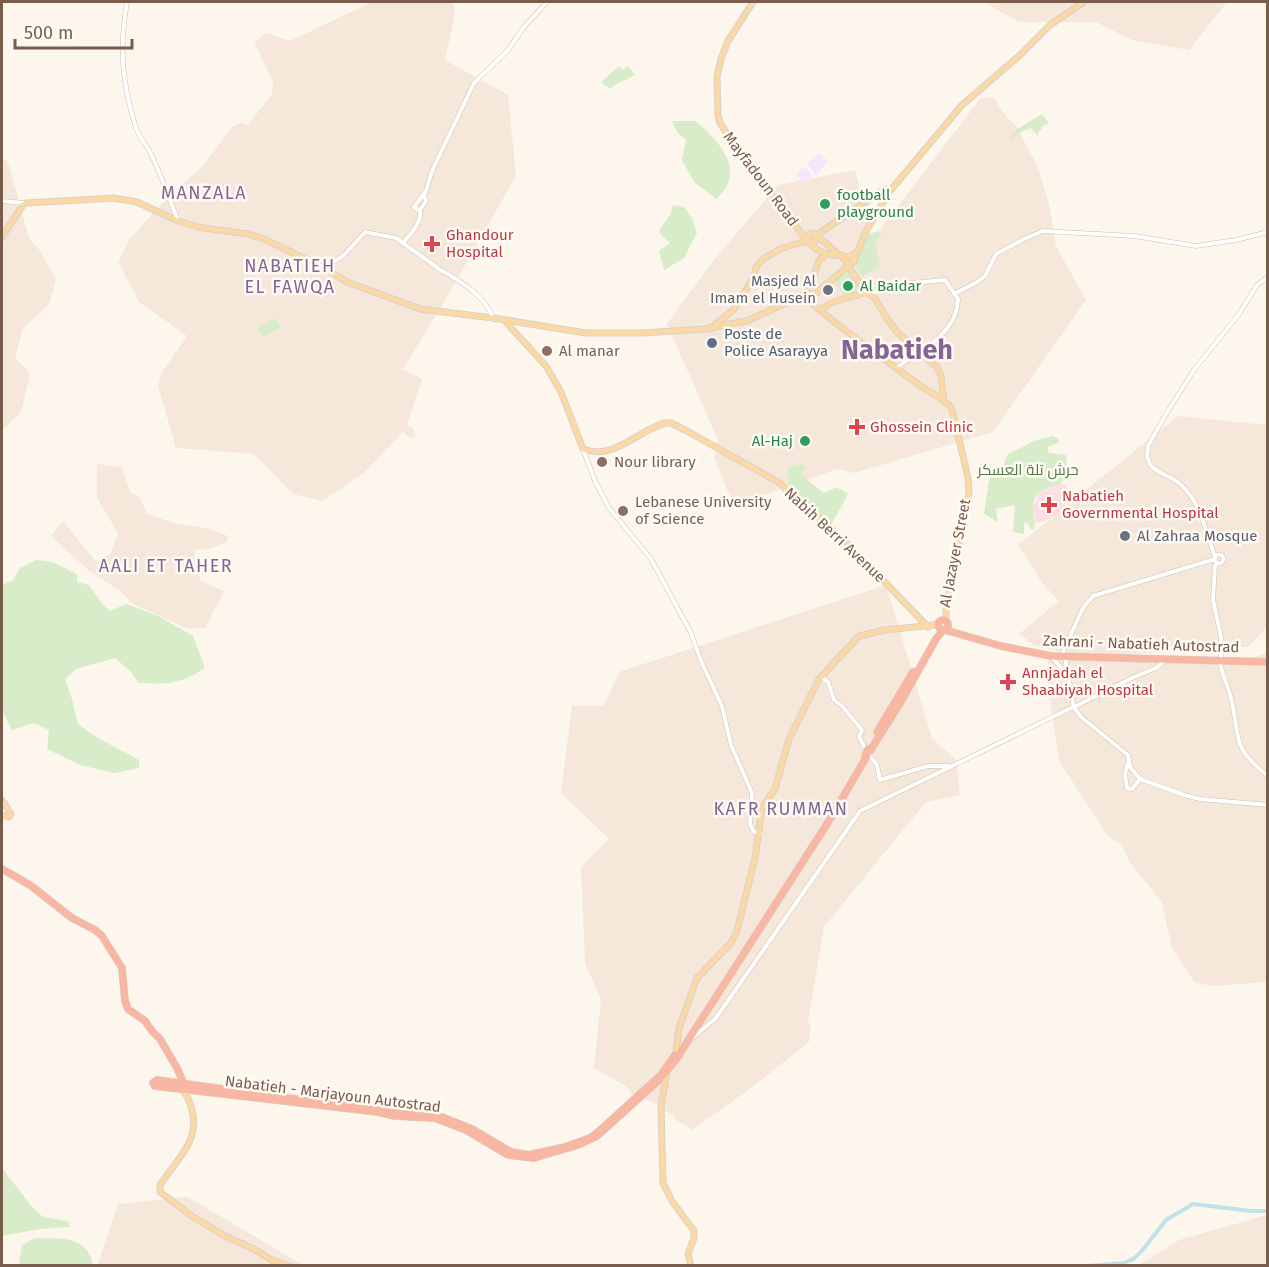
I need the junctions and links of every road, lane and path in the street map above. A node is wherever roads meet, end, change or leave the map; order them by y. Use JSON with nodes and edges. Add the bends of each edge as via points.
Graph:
{"nodes":[{"id":1,"x":127,"y":2,"type":"edge"},
{"id":2,"x":547,"y":2,"type":"edge"},
{"id":3,"x":753,"y":2,"type":"edge"},
{"id":4,"x":1083,"y":2,"type":"edge"},
{"id":5,"x":886,"y":191,"type":"junction"},
{"id":6,"x":424,"y":195,"type":"junction"},
{"id":7,"x":2,"y":201,"type":"edge"},
{"id":8,"x":24,"y":206,"type":"junction"},
{"id":9,"x":420,"y":211,"type":"junction"},
{"id":10,"x":178,"y":221,"type":"junction"},
{"id":11,"x":1268,"y":232,"type":"edge"},
{"id":12,"x":2,"y":237,"type":"edge"},
{"id":13,"x":812,"y":237,"type":"junction"},
{"id":14,"x":403,"y":243,"type":"junction"},
{"id":15,"x":829,"y":253,"type":"junction"},
{"id":16,"x":849,"y":262,"type":"junction"},
{"id":17,"x":324,"y":268,"type":"junction"},
{"id":18,"x":1268,"y":277,"type":"edge"},
{"id":19,"x":956,"y":293,"type":"junction"},
{"id":20,"x":870,"y":294,"type":"junction"},
{"id":21,"x":806,"y":298,"type":"junction"},
{"id":22,"x":820,"y":310,"type":"junction"},
{"id":23,"x":493,"y":319,"type":"junction"},
{"id":24,"x":503,"y":321,"type":"junction"},
{"id":25,"x":710,"y":329,"type":"junction"},
{"id":26,"x":919,"y":351,"type":"junction"},
{"id":27,"x":896,"y":368,"type":"junction"},
{"id":28,"x":943,"y":401,"type":"junction"},
{"id":29,"x":583,"y":448,"type":"junction"},
{"id":30,"x":1217,"y":559,"type":"junction"},
{"id":31,"x":924,"y":625,"type":"junction"},
{"id":32,"x":942,"y":626,"type":"junction"},
{"id":33,"x":1063,"y":655,"type":"junction"},
{"id":34,"x":1051,"y":656,"type":"junction"},
{"id":35,"x":1188,"y":660,"type":"junction"},
{"id":36,"x":1220,"y":660,"type":"junction"},
{"id":37,"x":1268,"y":661,"type":"edge"},
{"id":38,"x":1160,"y":662,"type":"junction"},
{"id":39,"x":1068,"y":676,"type":"junction"},
{"id":40,"x":821,"y":677,"type":"junction"},
{"id":41,"x":1074,"y":706,"type":"junction"},
{"id":42,"x":868,"y":753,"type":"junction"},
{"id":43,"x":1129,"y":761,"type":"junction"},
{"id":44,"x":949,"y":766,"type":"junction"},
{"id":45,"x":1268,"y":776,"type":"edge"},
{"id":46,"x":1140,"y":779,"type":"junction"},
{"id":47,"x":2,"y":800,"type":"edge"},
{"id":48,"x":1268,"y":805,"type":"edge"},
{"id":49,"x":2,"y":815,"type":"edge"},
{"id":50,"x":760,"y":833,"type":"junction"},
{"id":51,"x":2,"y":869,"type":"edge"},
{"id":52,"x":676,"y":1041,"type":"junction"},
{"id":53,"x":687,"y":1042,"type":"junction"},
{"id":54,"x":677,"y":1053,"type":"junction"},
{"id":55,"x":669,"y":1067,"type":"junction"},
{"id":56,"x":155,"y":1083,"type":"dead end"},
{"id":57,"x":183,"y":1086,"type":"junction"},
{"id":58,"x":290,"y":1266,"type":"edge"},
{"id":59,"x":691,"y":1266,"type":"edge"}],
"edges":[{"from":1,"to":10,"type":"street","via":[[121,44],[128,95],[136,129],[153,158]]},
{"from":2,"to":6,"type":"street","via":[[508,50],[474,83]]},
{"from":3,"to":13,"type":"main road","name":"Mayfadoun Road","via":[[721,59],[717,76],[718,116],[738,150]]},
{"from":4,"to":5,"type":"main road","via":[[1050,25],[962,105]]},
{"from":5,"to":13,"type":"main road"},
{"from":5,"to":16,"type":"main road"},
{"from":6,"to":9,"type":"street","via":[[426,201]]},
{"from":6,"to":9,"type":"street","via":[[414,207]]},
{"from":7,"to":8,"type":"street"},
{"from":8,"to":10,"type":"main road","via":[[121,199]]},
{"from":8,"to":12,"type":"main road"},
{"from":9,"to":14,"type":"street","via":[[417,226]]},
{"from":10,"to":17,"type":"main road","via":[[256,236]]},
{"from":11,"to":19,"type":"street","via":[[1196,246],[1140,237],[1043,231],[996,255],[981,279]]},
{"from":13,"to":15,"type":"main road"},
{"from":13,"to":15,"type":"main road","name":"Mayfadoun Road","via":[[818,251]]},
{"from":13,"to":25,"type":"main road","via":[[763,259],[733,310]]},
{"from":14,"to":17,"type":"street","via":[[365,232],[344,255]]},
{"from":14,"to":23,"type":"street","via":[[474,293]]},
{"from":15,"to":16,"type":"main road"},
{"from":15,"to":21,"type":"main road","via":[[819,260]]},
{"from":16,"to":20,"type":"main road"},
{"from":16,"to":20,"type":"main road"},
{"from":16,"to":21,"type":"main road"},
{"from":17,"to":23,"type":"main road","via":[[351,284],[415,307]]},
{"from":18,"to":30,"type":"street","via":[[1257,285],[1184,384],[1152,436],[1147,452],[1151,466],[1176,480],[1193,499]]},
{"from":19,"to":20,"type":"street","via":[[945,280],[899,284]]},
{"from":19,"to":26,"type":"street","via":[[954,319]]},
{"from":20,"to":22,"type":"main road","via":[[837,301]]},
{"from":20,"to":26,"type":"main road","name":"Al Jazayer Street","via":[[890,324]]},
{"from":21,"to":22,"type":"main road"},
{"from":21,"to":25,"type":"main road","via":[[747,321]]},
{"from":22,"to":27,"type":"main road"},
{"from":23,"to":24,"type":"main road"},
{"from":24,"to":25,"type":"main road","via":[[594,333]]},
{"from":24,"to":29,"type":"main road","via":[[549,370]]},
{"from":26,"to":27,"type":"street"},
{"from":26,"to":28,"type":"main road","name":"Al Jazayer Street","via":[[939,371]]},
{"from":27,"to":28,"type":"main road"},
{"from":28,"to":32,"type":"main road","name":"Al Jazayer Street","via":[[953,412],[969,489]]},
{"from":29,"to":31,"type":"main road","name":"Nabih Berri Avenue","via":[[615,448],[665,423],[686,430],[780,483],[850,546]]},
{"from":29,"to":50,"type":"street","via":[[609,508],[651,559],[691,633],[722,705],[732,748],[752,793],[751,827]]},
{"from":30,"to":33,"type":"street","via":[[1093,596],[1083,608]]},
{"from":30,"to":36,"type":"street","via":[[1213,600],[1221,637]]},
{"from":31,"to":32,"type":"main road"},
{"from":31,"to":40,"type":"main road","via":[[859,636]]},
{"from":32,"to":33,"type":"highway","name":"Zahrani - Nabatieh Autostrad","via":[[1033,652]]},
{"from":32,"to":34,"type":"highway","name":"Zahrani - Nabatieh Autostrad","via":[[1001,646]]},
{"from":32,"to":42,"type":"highway","name":"Nabatieh - Marjayoun Autostrad"},
{"from":33,"to":34,"type":"highway","name":"Zahrani - Nabatieh Autostrad"},
{"from":33,"to":35,"type":"highway","name":"Zahrani - Nabatieh Autostrad"},
{"from":33,"to":38,"type":"highway","name":"Zahrani - Nabatieh Autostrad"},
{"from":33,"to":39,"type":"street"},
{"from":34,"to":39,"type":"street"},
{"from":35,"to":36,"type":"highway","name":"Zahrani - Nabatieh Autostrad"},
{"from":35,"to":38,"type":"highway","name":"Zahrani - Nabatieh Autostrad"},
{"from":36,"to":37,"type":"highway","name":"Zahrani - Nabatieh Autostrad"},
{"from":36,"to":45,"type":"street","via":[[1240,746]]},
{"from":38,"to":41,"type":"street"},
{"from":39,"to":41,"type":"street"},
{"from":40,"to":44,"type":"street","via":[[828,682],[834,700],[861,730],[859,737],[878,766],[880,780],[928,766]]},
{"from":40,"to":50,"type":"main road","via":[[789,739],[778,780],[762,808]]},
{"from":41,"to":43,"type":"street","via":[[1081,717],[1128,755]]},
{"from":41,"to":44,"type":"street"},
{"from":42,"to":53,"type":"highway","name":"Nabatieh - Marjayoun Autostrad"},
{"from":42,"to":54,"type":"highway","name":"Nabatieh - Marjayoun Autostrad"},
{"from":43,"to":46,"type":"street"},
{"from":43,"to":46,"type":"street","via":[[1125,774],[1127,788],[1132,789]]},
{"from":44,"to":53,"type":"street","via":[[859,813],[716,1018]]},
{"from":46,"to":48,"type":"street","via":[[1196,799]]},
{"from":47,"to":49,"type":"main road","via":[[11,814]]},
{"from":50,"to":52,"type":"main road","via":[[737,932],[697,978]]},
{"from":51,"to":57,"type":"highway","via":[[102,936],[122,968],[128,1009],[146,1021],[160,1039]]},
{"from":52,"to":54,"type":"main road"},
{"from":52,"to":55,"type":"main road"},
{"from":53,"to":54,"type":"highway","name":"Nabatieh - Marjayoun Autostrad"},
{"from":54,"to":55,"type":"highway","name":"Nabatieh - Marjayoun Autostrad"},
{"from":55,"to":57,"type":"highway","name":"Nabatieh - Marjayoun Autostrad","via":[[597,1136],[538,1155],[508,1150],[439,1116]]},
{"from":55,"to":59,"type":"main road","via":[[662,1102],[663,1184],[694,1231],[688,1254]]},
{"from":56,"to":57,"type":"highway","name":"Nabatieh - Marjayoun Autostrad"},
{"from":57,"to":58,"type":"main road","via":[[193,1115],[194,1134],[159,1191],[225,1236]]}]}
